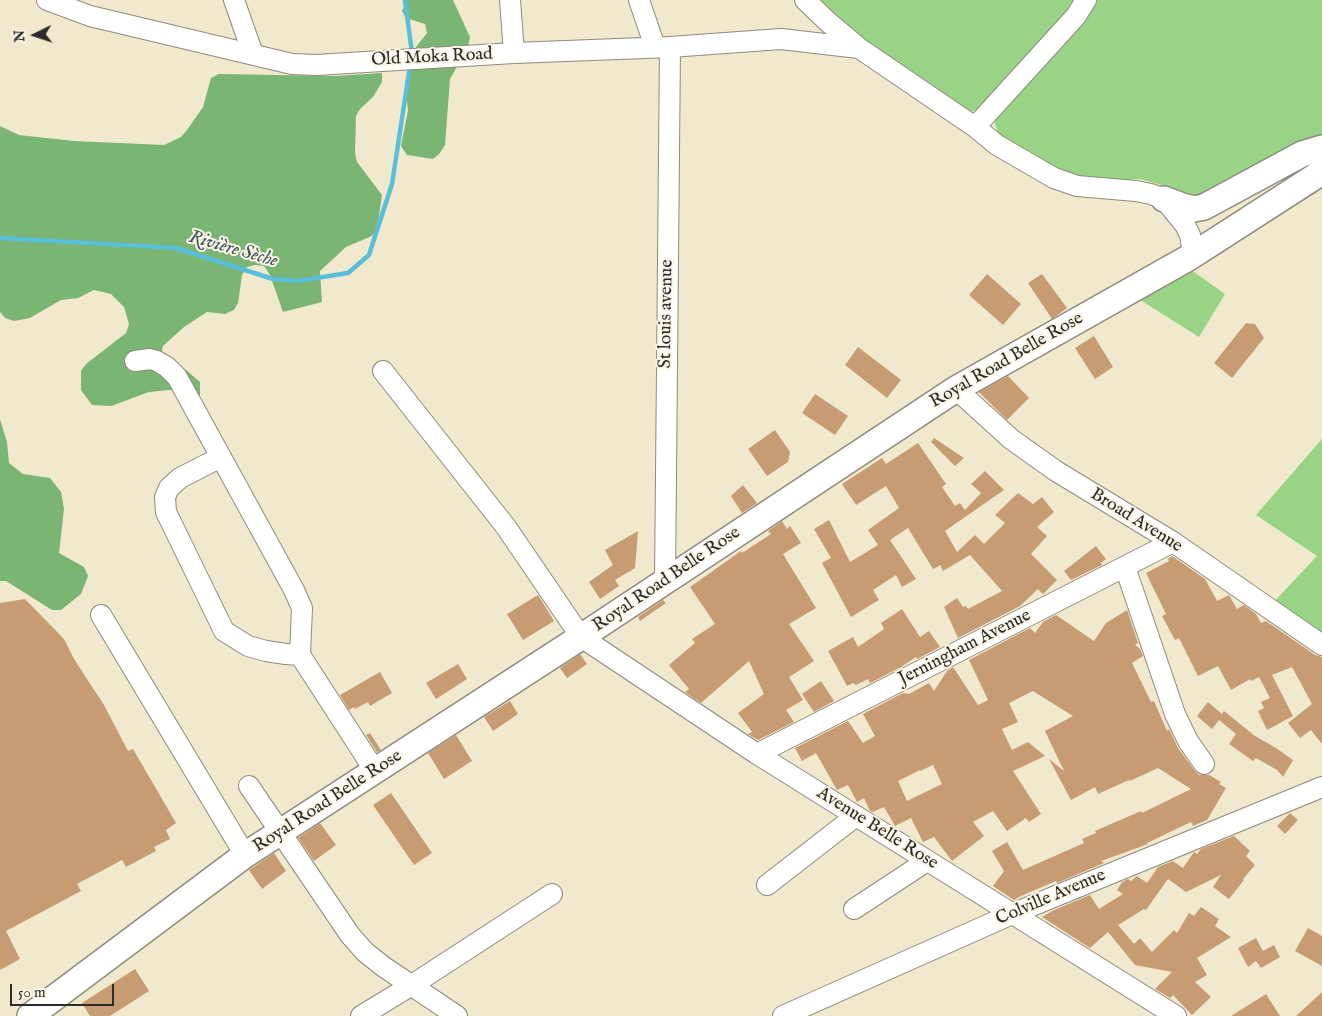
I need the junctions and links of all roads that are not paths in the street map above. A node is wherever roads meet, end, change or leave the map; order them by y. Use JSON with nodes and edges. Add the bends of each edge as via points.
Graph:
{"nodes":[{"id":1,"x":47,"y":0,"type":"edge"},
{"id":2,"x":234,"y":0,"type":"edge"},
{"id":3,"x":510,"y":0,"type":"edge"},
{"id":4,"x":639,"y":0,"type":"edge"},
{"id":5,"x":804,"y":0,"type":"edge"},
{"id":6,"x":1086,"y":0,"type":"edge"},
{"id":7,"x":92,"y":8,"type":"edge"},
{"id":8,"x":662,"y":47,"type":"junction"},
{"id":9,"x":859,"y":48,"type":"junction"},
{"id":10,"x":514,"y":53,"type":"junction"},
{"id":11,"x":253,"y":54,"type":"junction"},
{"id":12,"x":975,"y":127,"type":"junction"},
{"id":13,"x":1322,"y":148,"type":"edge"},
{"id":14,"x":1322,"y":172,"type":"edge"},
{"id":15,"x":1164,"y":199,"type":"junction"},
{"id":16,"x":1190,"y":257,"type":"junction"},
{"id":17,"x":135,"y":361,"type":"dead end"},
{"id":18,"x":383,"y":371,"type":"dead end"},
{"id":19,"x":956,"y":389,"type":"junction"},
{"id":20,"x":221,"y":457,"type":"junction"},
{"id":21,"x":1173,"y":542,"type":"junction"},
{"id":22,"x":1125,"y":567,"type":"junction"},
{"id":23,"x":665,"y":581,"type":"junction"},
{"id":24,"x":101,"y":615,"type":"dead end"},
{"id":25,"x":581,"y":637,"type":"junction"},
{"id":26,"x":1322,"y":645,"type":"edge"},
{"id":27,"x":300,"y":655,"type":"junction"},
{"id":28,"x":757,"y":754,"type":"junction"},
{"id":29,"x":1204,"y":764,"type":"dead end"},
{"id":30,"x":375,"y":771,"type":"junction"},
{"id":31,"x":249,"y":786,"type":"dead end"},
{"id":32,"x":1322,"y":787,"type":"edge"},
{"id":33,"x":856,"y":816,"type":"junction"},
{"id":34,"x":280,"y":832,"type":"junction"},
{"id":35,"x":245,"y":855,"type":"junction"},
{"id":36,"x":928,"y":861,"type":"junction"},
{"id":37,"x":767,"y":885,"type":"dead end"},
{"id":38,"x":552,"y":894,"type":"dead end"},
{"id":39,"x":854,"y":909,"type":"dead end"},
{"id":40,"x":1012,"y":914,"type":"junction"},
{"id":41,"x":412,"y":985,"type":"junction"},
{"id":42,"x":40,"y":1014,"type":"edge"},
{"id":43,"x":361,"y":1016,"type":"edge"},
{"id":44,"x":457,"y":1016,"type":"edge"},
{"id":45,"x":783,"y":1016,"type":"edge"},
{"id":46,"x":1176,"y":1016,"type":"edge"}],
"edges":[{"from":1,"to":7,"type":"street","name":"Old Moka Road"},
{"from":2,"to":11,"type":"street"},
{"from":3,"to":10,"type":"street"},
{"from":4,"to":8,"type":"street","name":"St louis avenue"},
{"from":5,"to":9,"type":"street"},
{"from":6,"to":12,"type":"street","via":[[1076,16]]},
{"from":7,"to":11,"type":"street","name":"Old Moka Road"},
{"from":8,"to":9,"type":"street","name":"Old Moka Road","via":[[781,39]]},
{"from":8,"to":10,"type":"street","name":"Old Moka Road"},
{"from":8,"to":23,"type":"street","name":"St louis avenue"},
{"from":9,"to":12,"type":"street"},
{"from":10,"to":11,"type":"street","name":"Old Moka Road","via":[[316,65],[292,64]]},
{"from":12,"to":15,"type":"street","via":[[997,145],[1054,178],[1077,186],[1136,191]]},
{"from":13,"to":15,"type":"main road","via":[[1302,154],[1204,207],[1194,209]]},
{"from":14,"to":16,"type":"main road","name":"Royal Road Belle Rose"},
{"from":15,"to":16,"type":"street","via":[[1190,235]]},
{"from":16,"to":19,"type":"main road","name":"Royal Road Belle Rose"},
{"from":17,"to":20,"type":"street","via":[[157,361],[177,377]]},
{"from":18,"to":25,"type":"street","via":[[506,527]]},
{"from":19,"to":21,"type":"street","name":"Broad Avenue","via":[[1011,439],[1056,472]]},
{"from":19,"to":23,"type":"main road","name":"Royal Road Belle Rose"},
{"from":20,"to":27,"type":"street","via":[[302,608]]},
{"from":20,"to":27,"type":"street","via":[[180,478],[169,488],[165,497],[166,512],[224,631],[257,648]]},
{"from":21,"to":22,"type":"street","name":"Jerningham Avenue"},
{"from":21,"to":26,"type":"street","name":"Broad Avenue"},
{"from":22,"to":28,"type":"street","name":"Jerningham Avenue"},
{"from":22,"to":29,"type":"street","via":[[1175,714],[1188,742]]},
{"from":23,"to":25,"type":"main road","name":"Royal Road Belle Rose"},
{"from":24,"to":35,"type":"street"},
{"from":25,"to":28,"type":"street","name":"Avenue Belle Rose"},
{"from":25,"to":30,"type":"main road","name":"Royal Road Belle Rose"},
{"from":27,"to":30,"type":"street"},
{"from":28,"to":33,"type":"street","name":"Avenue Belle Rose"},
{"from":30,"to":34,"type":"main road","name":"Royal Road Belle Rose"},
{"from":31,"to":34,"type":"street"},
{"from":32,"to":40,"type":"street","name":"Colville Avenue"},
{"from":33,"to":36,"type":"street","name":"Avenue Belle Rose"},
{"from":33,"to":37,"type":"street"},
{"from":34,"to":35,"type":"main road","name":"Royal Road Belle Rose"},
{"from":34,"to":41,"type":"street","via":[[350,935],[365,952]]},
{"from":35,"to":42,"type":"main road","name":"Royal Road Belle Rose"},
{"from":36,"to":39,"type":"street"},
{"from":36,"to":40,"type":"street","name":"Avenue Belle Rose"},
{"from":38,"to":41,"type":"street"},
{"from":40,"to":45,"type":"street","name":"Colville Avenue"},
{"from":40,"to":46,"type":"street","name":"Avenue Belle Rose"},
{"from":41,"to":43,"type":"street"},
{"from":41,"to":44,"type":"street"}]}
